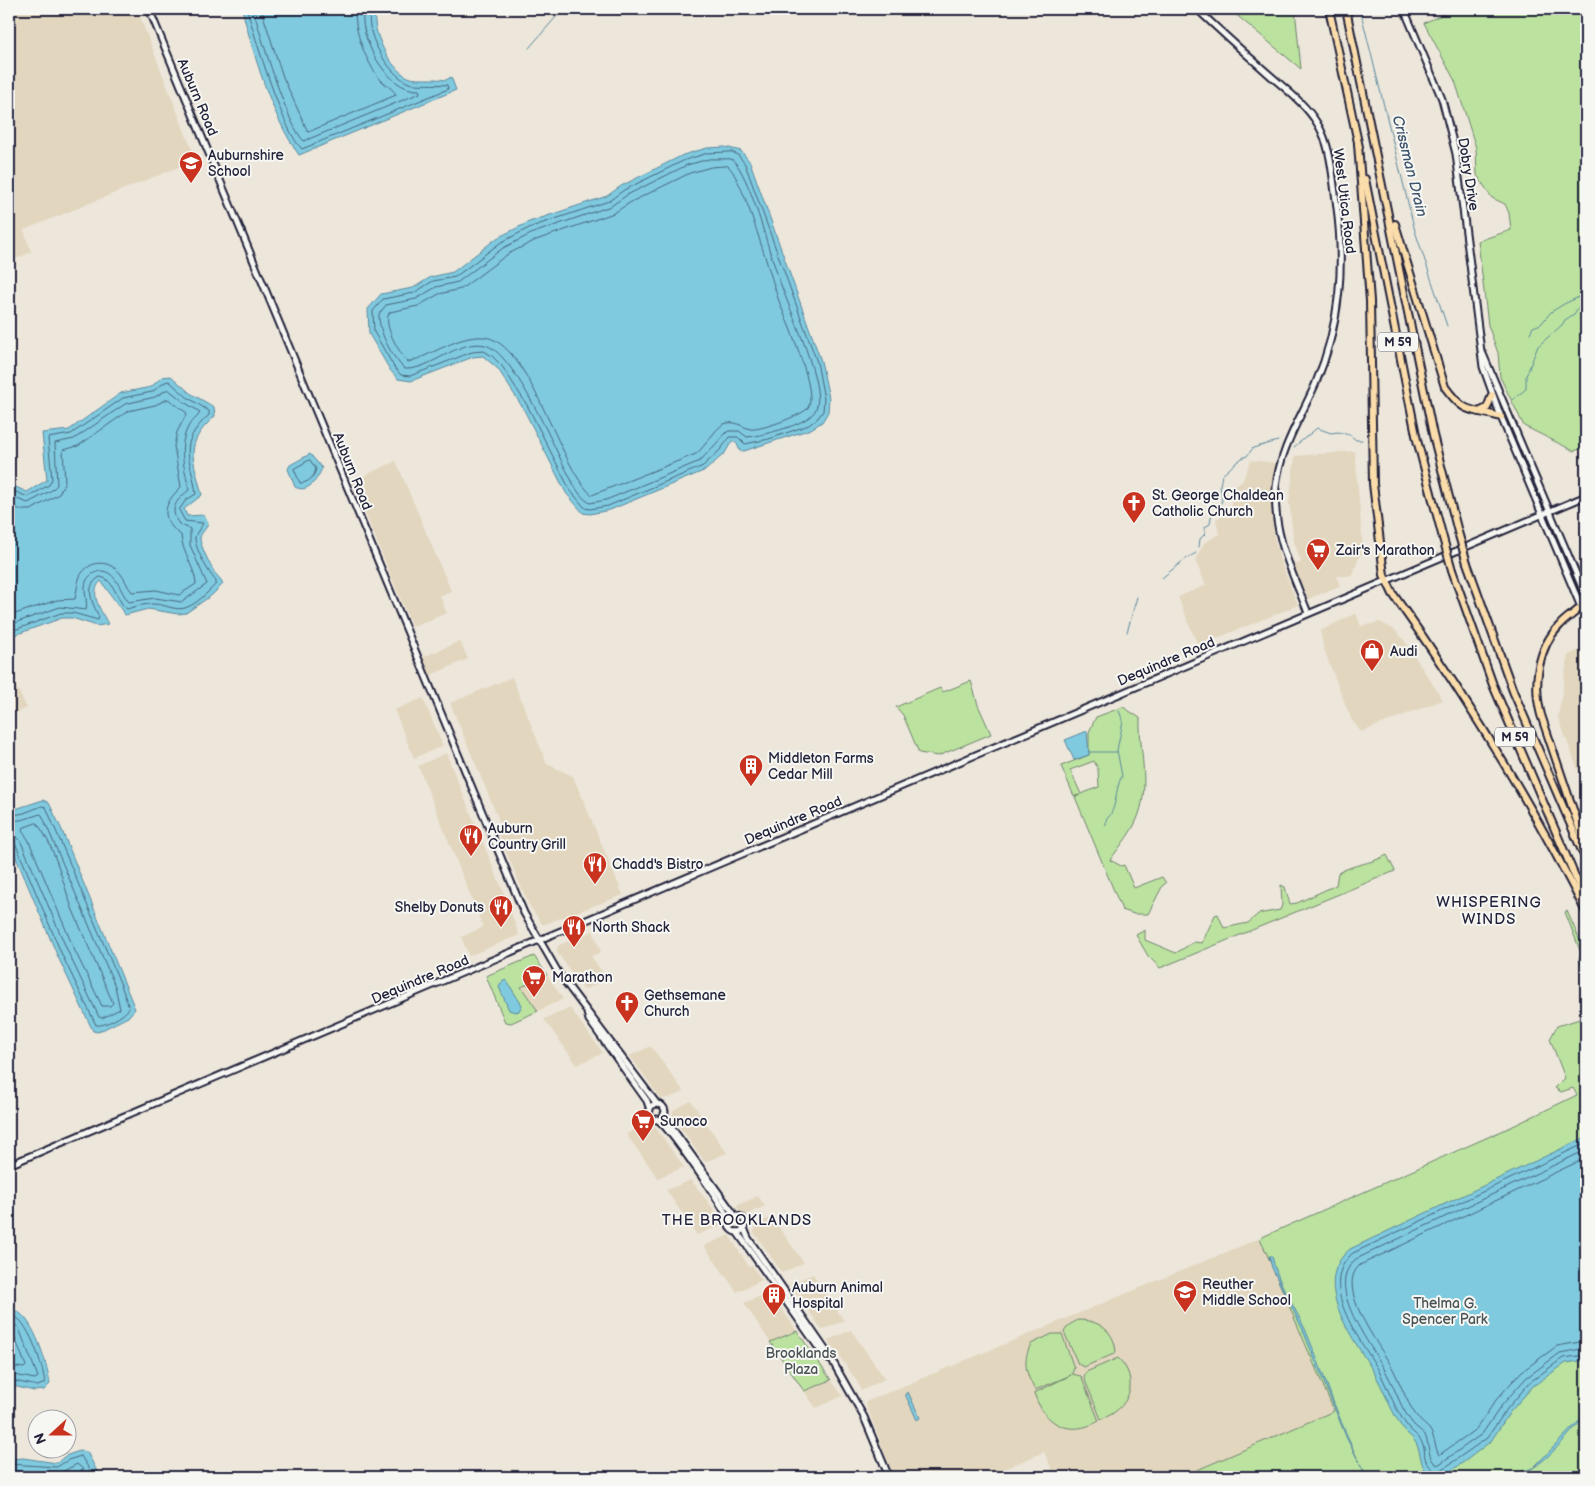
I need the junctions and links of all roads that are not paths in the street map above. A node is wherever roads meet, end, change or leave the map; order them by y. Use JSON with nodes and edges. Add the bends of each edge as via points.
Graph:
{"nodes":[{"id":1,"x":149,"y":9,"type":"edge"},
{"id":2,"x":1196,"y":9,"type":"edge"},
{"id":3,"x":1329,"y":9,"type":"edge"},
{"id":4,"x":1346,"y":9,"type":"edge"},
{"id":5,"x":1404,"y":9,"type":"edge"},
{"id":6,"x":1358,"y":144,"type":"junction"},
{"id":7,"x":1384,"y":187,"type":"junction"},
{"id":8,"x":1482,"y":351,"type":"junction"},
{"id":9,"x":1492,"y":394,"type":"junction"},
{"id":10,"x":1477,"y":412,"type":"junction"},
{"id":11,"x":1500,"y":417,"type":"junction"},
{"id":12,"x":1514,"y":426,"type":"junction"},
{"id":13,"x":1586,"y":496,"type":"edge"},
{"id":14,"x":1550,"y":511,"type":"junction"},
{"id":15,"x":1541,"y":515,"type":"junction"},
{"id":16,"x":1386,"y":580,"type":"junction"},
{"id":17,"x":1586,"y":596,"type":"edge"},
{"id":18,"x":1580,"y":607,"type":"junction"},
{"id":19,"x":1308,"y":613,"type":"junction"},
{"id":20,"x":1586,"y":619,"type":"edge"},
{"id":21,"x":1586,"y":848,"type":"edge"},
{"id":22,"x":1586,"y":860,"type":"edge"},
{"id":23,"x":1586,"y":902,"type":"edge"},
{"id":24,"x":1586,"y":912,"type":"edge"},
{"id":25,"x":538,"y":941,"type":"junction"},
{"id":26,"x":587,"y":1013,"type":"junction"},
{"id":27,"x":657,"y":1104,"type":"junction"},
{"id":28,"x":650,"y":1110,"type":"junction"},
{"id":29,"x":664,"y":1114,"type":"junction"},
{"id":30,"x":657,"y":1119,"type":"junction"},
{"id":31,"x":9,"y":1165,"type":"edge"},
{"id":32,"x":736,"y":1217,"type":"junction"},
{"id":33,"x":730,"y":1222,"type":"junction"},
{"id":34,"x":744,"y":1228,"type":"junction"},
{"id":35,"x":737,"y":1232,"type":"junction"},
{"id":36,"x":830,"y":1360,"type":"junction"},
{"id":37,"x":889,"y":1477,"type":"edge"}],
"edges":[{"from":1,"to":25,"type":"main road","name":"Auburn Road","via":[[519,902]]},
{"from":2,"to":19,"type":"main road","name":"West Utica Road","via":[[1306,108],[1321,129],[1329,152],[1341,242],[1338,307],[1323,366],[1284,452],[1276,499],[1282,550]]},
{"from":3,"to":6,"type":"highway","number":"M 59"},
{"from":4,"to":7,"type":"highway","number":"M 59"},
{"from":5,"to":8,"type":"main road","name":"Dobry Drive","via":[[1442,99],[1456,154]]},
{"from":6,"to":16,"type":"highway","via":[[1370,301],[1373,484]]},
{"from":6,"to":23,"type":"highway","number":"M 59","bridge":true,"via":[[1414,426],[1442,538],[1490,676]]},
{"from":7,"to":10,"type":"highway","via":[[1446,387],[1464,408]]},
{"from":7,"to":22,"type":"highway","number":"M 59","bridge":true,"via":[[1433,435],[1467,563],[1507,675]]},
{"from":8,"to":9,"type":"main road","name":"Dobry Drive","via":[[1483,367]]},
{"from":8,"to":12,"type":"main road","name":"Dobry Drive"},
{"from":9,"to":10,"type":"highway","via":[[1487,408]]},
{"from":9,"to":11,"type":"main road","name":"Dobry Drive"},
{"from":10,"to":11,"type":"highway"},
{"from":11,"to":12,"type":"main road"},
{"from":11,"to":15,"type":"main road","name":"Dobry Drive"},
{"from":12,"to":14,"type":"main road","name":"Dobry Drive"},
{"from":13,"to":14,"type":"main road","name":"Dequindre Road"},
{"from":14,"to":15,"type":"main road","name":"Dequindre Road"},
{"from":14,"to":17,"type":"main road","name":"Dobry Drive"},
{"from":15,"to":16,"type":"main road","name":"Dequindre Road"},
{"from":15,"to":18,"type":"main road","name":"Dobry Drive"},
{"from":16,"to":19,"type":"main road","name":"Dequindre Road"},
{"from":16,"to":24,"type":"highway","via":[[1505,762],[1544,828]]},
{"from":17,"to":18,"type":"main road"},
{"from":18,"to":20,"type":"main road","name":"Dobry Drive"},
{"from":18,"to":21,"type":"highway","via":[[1559,625],[1546,646],[1538,673],[1537,696],[1540,714]]},
{"from":19,"to":25,"type":"main road","name":"Dequindre Road"},
{"from":25,"to":26,"type":"main road","name":"Auburn Road"},
{"from":25,"to":31,"type":"main road","name":"Dequindre Road"},
{"from":26,"to":27,"type":"main road"},
{"from":26,"to":28,"type":"main road"},
{"from":27,"to":28,"type":"main road"},
{"from":27,"to":29,"type":"main road","via":[[664,1107]]},
{"from":28,"to":30,"type":"main road","via":[[652,1117]]},
{"from":29,"to":30,"type":"main road"},
{"from":29,"to":32,"type":"main road"},
{"from":30,"to":33,"type":"main road"},
{"from":32,"to":33,"type":"main road"},
{"from":32,"to":34,"type":"main road","via":[[743,1220]]},
{"from":33,"to":35,"type":"main road","via":[[731,1229]]},
{"from":34,"to":35,"type":"main road"},
{"from":34,"to":36,"type":"main road"},
{"from":35,"to":36,"type":"main road"},
{"from":36,"to":37,"type":"main road","via":[[864,1417]]}]}
